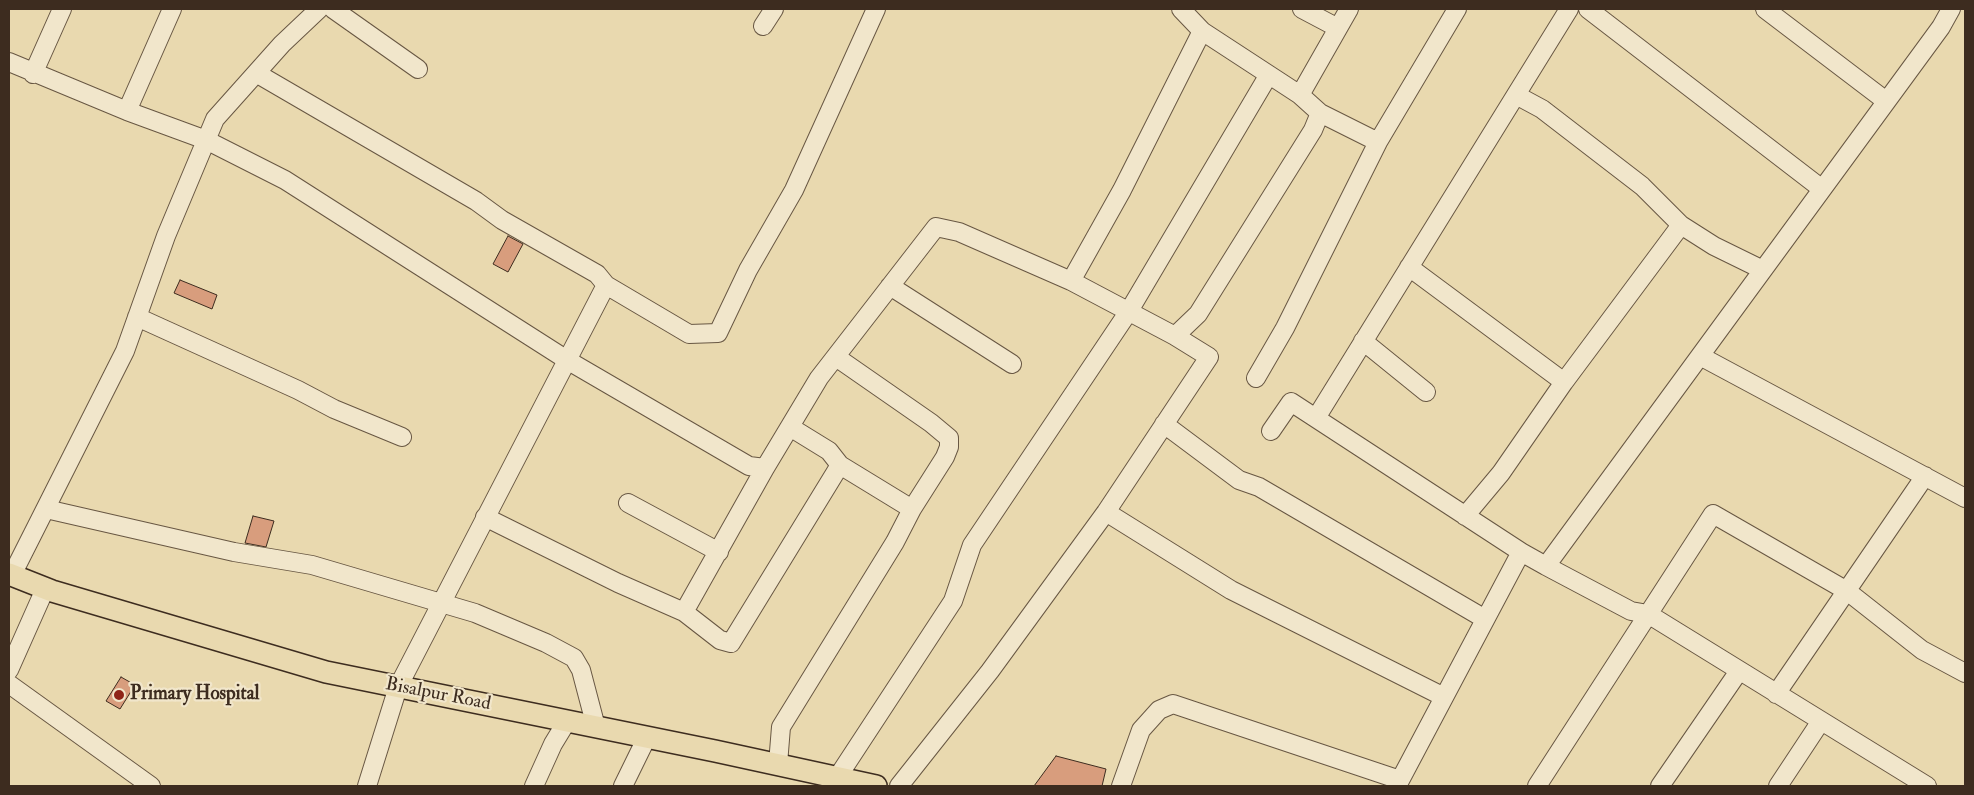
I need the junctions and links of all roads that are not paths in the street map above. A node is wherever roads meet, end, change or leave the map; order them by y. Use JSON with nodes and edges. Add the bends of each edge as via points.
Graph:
{"nodes":[{"id":1,"x":62,"y":9,"type":"edge"},
{"id":2,"x":172,"y":9,"type":"edge"},
{"id":3,"x":319,"y":9,"type":"edge"},
{"id":4,"x":333,"y":9,"type":"edge"},
{"id":5,"x":774,"y":9,"type":"edge"},
{"id":6,"x":876,"y":9,"type":"edge"},
{"id":7,"x":1181,"y":9,"type":"edge"},
{"id":8,"x":1302,"y":9,"type":"edge"},
{"id":9,"x":1349,"y":9,"type":"edge"},
{"id":10,"x":1457,"y":9,"type":"edge"},
{"id":11,"x":1569,"y":9,"type":"edge"},
{"id":12,"x":1588,"y":9,"type":"edge"},
{"id":13,"x":1765,"y":9,"type":"edge"},
{"id":14,"x":1948,"y":10,"type":"edge"},
{"id":15,"x":763,"y":26,"type":"dead end"},
{"id":16,"x":1338,"y":28,"type":"junction"},
{"id":17,"x":1202,"y":31,"type":"junction"},
{"id":18,"x":9,"y":62,"type":"edge"},
{"id":19,"x":418,"y":69,"type":"dead end"},
{"id":20,"x":256,"y":72,"type":"junction"},
{"id":21,"x":33,"y":74,"type":"junction"},
{"id":22,"x":1268,"y":76,"type":"junction"},
{"id":23,"x":1300,"y":95,"type":"junction"},
{"id":24,"x":1516,"y":95,"type":"junction"},
{"id":25,"x":1886,"y":101,"type":"junction"},
{"id":26,"x":127,"y":111,"type":"junction"},
{"id":27,"x":1320,"y":113,"type":"junction"},
{"id":28,"x":206,"y":140,"type":"junction"},
{"id":29,"x":1378,"y":142,"type":"junction"},
{"id":30,"x":1822,"y":189,"type":"junction"},
{"id":31,"x":1680,"y":225,"type":"junction"},
{"id":32,"x":1409,"y":267,"type":"junction"},
{"id":33,"x":1762,"y":270,"type":"junction"},
{"id":34,"x":1071,"y":281,"type":"junction"},
{"id":35,"x":606,"y":285,"type":"junction"},
{"id":36,"x":890,"y":286,"type":"junction"},
{"id":37,"x":1128,"y":311,"type":"junction"},
{"id":38,"x":137,"y":317,"type":"junction"},
{"id":39,"x":1176,"y":336,"type":"junction"},
{"id":40,"x":1363,"y":341,"type":"junction"},
{"id":41,"x":1700,"y":356,"type":"junction"},
{"id":42,"x":836,"y":357,"type":"junction"},
{"id":43,"x":567,"y":360,"type":"junction"},
{"id":44,"x":1012,"y":364,"type":"dead end"},
{"id":45,"x":1256,"y":378,"type":"dead end"},
{"id":46,"x":1564,"y":382,"type":"junction"},
{"id":47,"x":1426,"y":392,"type":"dead end"},
{"id":48,"x":1316,"y":418,"type":"junction"},
{"id":49,"x":1164,"y":424,"type":"junction"},
{"id":50,"x":790,"y":427,"type":"junction"},
{"id":51,"x":1271,"y":431,"type":"dead end"},
{"id":52,"x":402,"y":437,"type":"dead end"},
{"id":53,"x":840,"y":465,"type":"junction"},
{"id":54,"x":764,"y":468,"type":"junction"},
{"id":55,"x":1926,"y":476,"type":"junction"},
{"id":56,"x":1965,"y":498,"type":"edge"},
{"id":57,"x":628,"y":503,"type":"dead end"},
{"id":58,"x":46,"y":509,"type":"junction"},
{"id":59,"x":912,"y":509,"type":"junction"},
{"id":60,"x":1106,"y":512,"type":"junction"},
{"id":61,"x":1465,"y":516,"type":"junction"},
{"id":62,"x":485,"y":517,"type":"junction"},
{"id":63,"x":719,"y":552,"type":"junction"},
{"id":64,"x":1521,"y":552,"type":"junction"},
{"id":65,"x":1546,"y":566,"type":"junction"},
{"id":66,"x":10,"y":574,"type":"edge"},
{"id":67,"x":45,"y":589,"type":"junction"},
{"id":68,"x":1847,"y":591,"type":"junction"},
{"id":69,"x":440,"y":602,"type":"junction"},
{"id":70,"x":684,"y":612,"type":"junction"},
{"id":71,"x":1648,"y":614,"type":"junction"},
{"id":72,"x":1485,"y":619,"type":"junction"},
{"id":73,"x":9,"y":670,"type":"edge"},
{"id":74,"x":1739,"y":671,"type":"junction"},
{"id":75,"x":1965,"y":673,"type":"edge"},
{"id":76,"x":9,"y":684,"type":"edge"},
{"id":77,"x":398,"y":687,"type":"junction"},
{"id":78,"x":1776,"y":694,"type":"junction"},
{"id":79,"x":1444,"y":697,"type":"junction"},
{"id":80,"x":567,"y":721,"type":"junction"},
{"id":81,"x":1821,"y":722,"type":"junction"},
{"id":82,"x":596,"y":727,"type":"junction"},
{"id":83,"x":646,"y":737,"type":"junction"},
{"id":84,"x":778,"y":764,"type":"junction"},
{"id":85,"x":837,"y":778,"type":"junction"},
{"id":86,"x":1398,"y":783,"type":"edge"},
{"id":87,"x":151,"y":786,"type":"edge"},
{"id":88,"x":367,"y":786,"type":"edge"},
{"id":89,"x":534,"y":786,"type":"edge"},
{"id":90,"x":624,"y":786,"type":"edge"},
{"id":91,"x":876,"y":786,"type":"edge"},
{"id":92,"x":899,"y":786,"type":"edge"},
{"id":93,"x":1121,"y":786,"type":"edge"},
{"id":94,"x":1537,"y":786,"type":"edge"},
{"id":95,"x":1660,"y":786,"type":"edge"},
{"id":96,"x":1778,"y":786,"type":"edge"},
{"id":97,"x":1927,"y":786,"type":"edge"}],
"edges":[{"from":1,"to":21,"type":"street"},
{"from":2,"to":26,"type":"street"},
{"from":3,"to":20,"type":"street"},
{"from":4,"to":19,"type":"street"},
{"from":5,"to":15,"type":"street"},
{"from":6,"to":35,"type":"street","via":[[794,190],[748,270],[718,333],[689,334]]},
{"from":7,"to":17,"type":"street"},
{"from":8,"to":16,"type":"street"},
{"from":9,"to":16,"type":"street"},
{"from":10,"to":29,"type":"street"},
{"from":11,"to":24,"type":"street"},
{"from":12,"to":30,"type":"street"},
{"from":13,"to":25,"type":"street"},
{"from":14,"to":25,"type":"street"},
{"from":16,"to":23,"type":"street"},
{"from":17,"to":22,"type":"street"},
{"from":17,"to":34,"type":"street","via":[[1122,190]]},
{"from":18,"to":21,"type":"street"},
{"from":20,"to":28,"type":"street","via":[[215,119]]},
{"from":20,"to":35,"type":"street","via":[[597,274]]},
{"from":21,"to":26,"type":"street"},
{"from":22,"to":23,"type":"street"},
{"from":22,"to":37,"type":"street"},
{"from":23,"to":27,"type":"street"},
{"from":24,"to":31,"type":"street","via":[[1542,109],[1642,186]]},
{"from":24,"to":32,"type":"street"},
{"from":25,"to":30,"type":"street"},
{"from":26,"to":28,"type":"street"},
{"from":27,"to":29,"type":"street"},
{"from":27,"to":39,"type":"street","via":[[1313,130],[1198,314]]},
{"from":28,"to":38,"type":"street"},
{"from":28,"to":43,"type":"street","via":[[285,180]]},
{"from":29,"to":45,"type":"street","via":[[1285,328]]},
{"from":30,"to":33,"type":"street"},
{"from":31,"to":33,"type":"street"},
{"from":31,"to":46,"type":"street"},
{"from":32,"to":40,"type":"street"},
{"from":32,"to":46,"type":"street"},
{"from":33,"to":41,"type":"street"},
{"from":34,"to":36,"type":"street","via":[[959,232],[936,227]]},
{"from":34,"to":37,"type":"street"},
{"from":35,"to":43,"type":"street"},
{"from":36,"to":42,"type":"street"},
{"from":36,"to":44,"type":"street"},
{"from":37,"to":39,"type":"street"},
{"from":37,"to":85,"type":"street","via":[[972,545],[953,601]]},
{"from":38,"to":52,"type":"street","via":[[334,409]]},
{"from":38,"to":58,"type":"street","via":[[125,351]]},
{"from":39,"to":49,"type":"street","via":[[1209,357]]},
{"from":40,"to":47,"type":"street"},
{"from":40,"to":48,"type":"street"},
{"from":41,"to":55,"type":"street"},
{"from":41,"to":65,"type":"street"},
{"from":42,"to":50,"type":"street","via":[[819,378]]},
{"from":42,"to":59,"type":"street","via":[[906,404],[949,438],[945,457]]},
{"from":43,"to":54,"type":"street","via":[[749,466]]},
{"from":43,"to":62,"type":"street"},
{"from":46,"to":61,"type":"street","via":[[1501,473]]},
{"from":48,"to":51,"type":"street","via":[[1291,402]]},
{"from":48,"to":61,"type":"street"},
{"from":49,"to":60,"type":"street"},
{"from":49,"to":72,"type":"street","via":[[1240,480],[1259,487]]},
{"from":50,"to":53,"type":"street","via":[[828,452]]},
{"from":50,"to":54,"type":"street"},
{"from":53,"to":59,"type":"street"},
{"from":53,"to":70,"type":"street","via":[[731,643],[720,640]]},
{"from":54,"to":63,"type":"street"},
{"from":55,"to":56,"type":"street"},
{"from":55,"to":68,"type":"street"},
{"from":57,"to":63,"type":"street"},
{"from":58,"to":66,"type":"street"},
{"from":58,"to":69,"type":"street","via":[[234,552],[312,565]]},
{"from":59,"to":84,"type":"street","via":[[781,727]]},
{"from":60,"to":79,"type":"street","via":[[1231,590]]},
{"from":60,"to":92,"type":"street","via":[[990,671]]},
{"from":61,"to":64,"type":"street"},
{"from":62,"to":69,"type":"street"},
{"from":62,"to":70,"type":"street"},
{"from":63,"to":70,"type":"street"},
{"from":64,"to":65,"type":"street"},
{"from":64,"to":72,"type":"street"},
{"from":65,"to":71,"type":"street","via":[[1631,611]]},
{"from":66,"to":67,"type":"main road","name":"Bisalpur Road"},
{"from":67,"to":73,"type":"street"},
{"from":67,"to":77,"type":"main road","name":"Bisalpur Road","via":[[326,672]]},
{"from":68,"to":71,"type":"street","via":[[1713,514]]},
{"from":68,"to":75,"type":"street","via":[[1922,650]]},
{"from":68,"to":78,"type":"street"},
{"from":69,"to":77,"type":"street"},
{"from":69,"to":82,"type":"street","via":[[475,613],[574,658],[581,670]]},
{"from":71,"to":74,"type":"street"},
{"from":71,"to":94,"type":"street"},
{"from":72,"to":79,"type":"street"},
{"from":74,"to":78,"type":"street"},
{"from":74,"to":95,"type":"street"},
{"from":76,"to":87,"type":"street"},
{"from":77,"to":80,"type":"main road","name":"Bisalpur Road"},
{"from":77,"to":88,"type":"street"},
{"from":78,"to":81,"type":"street"},
{"from":79,"to":86,"type":"street"},
{"from":80,"to":82,"type":"main road","name":"Bisalpur Road"},
{"from":80,"to":89,"type":"street"},
{"from":81,"to":96,"type":"street"},
{"from":81,"to":97,"type":"street"},
{"from":82,"to":83,"type":"main road","name":"Bisalpur Road"},
{"from":83,"to":84,"type":"main road","name":"Bisalpur Road"},
{"from":83,"to":90,"type":"street"},
{"from":84,"to":85,"type":"main road","name":"Bisalpur Road"},
{"from":85,"to":91,"type":"main road","name":"Bisalpur Road"},
{"from":86,"to":93,"type":"street","via":[[1173,704],[1159,710],[1141,730]]}]}
